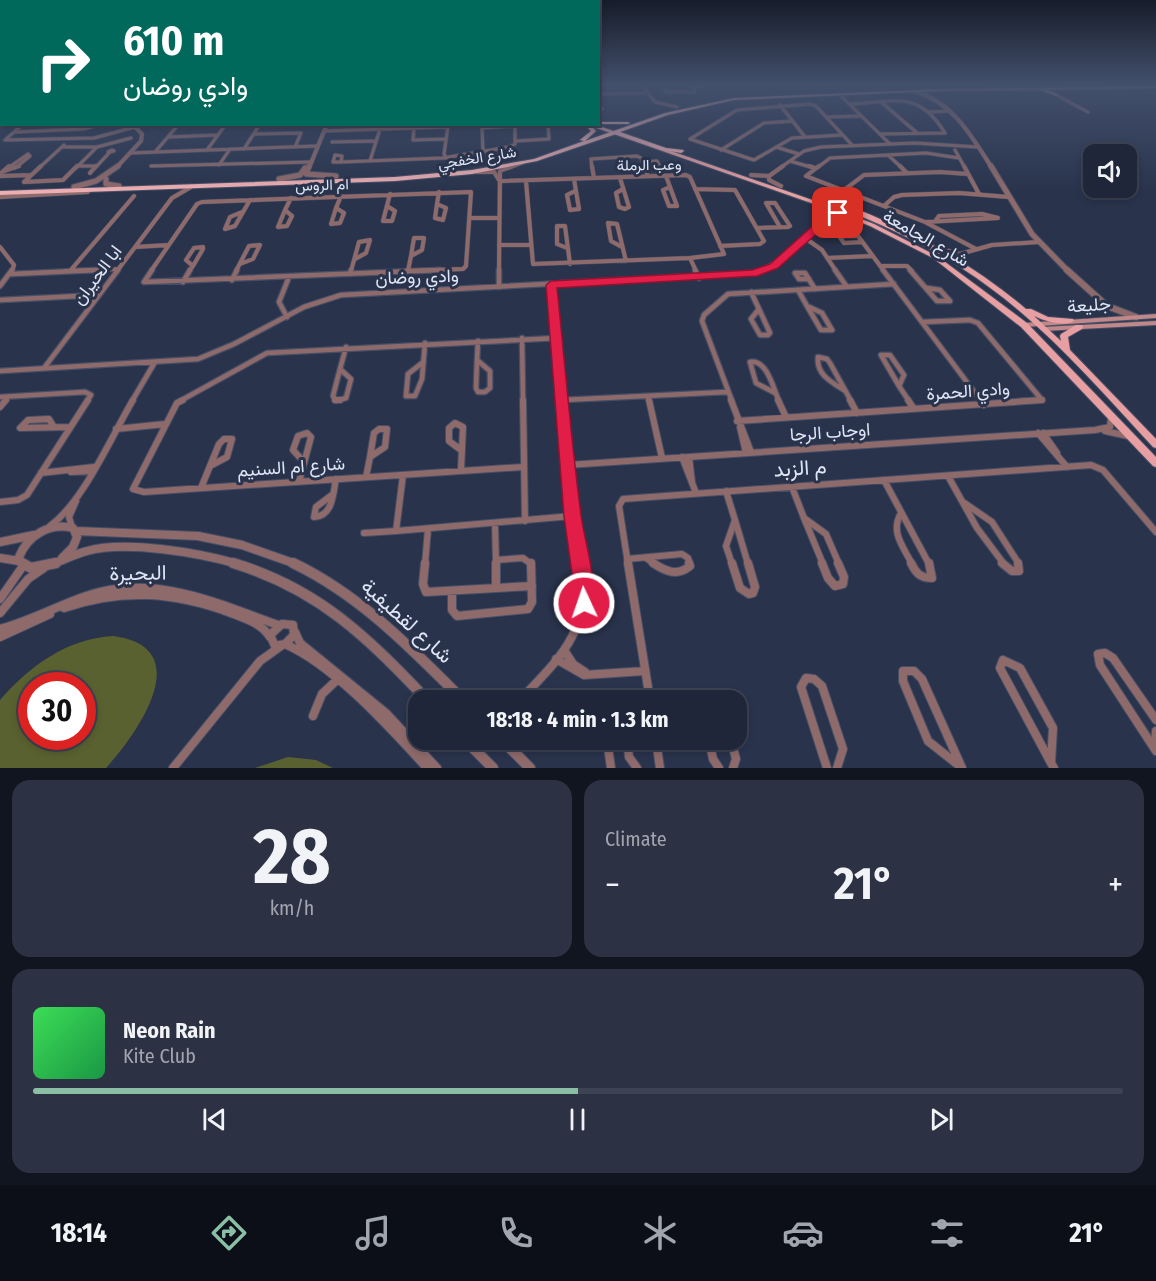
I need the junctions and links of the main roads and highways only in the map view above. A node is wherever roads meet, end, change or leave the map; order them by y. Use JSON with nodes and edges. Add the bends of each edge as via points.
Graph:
{"nodes":[{"id":1,"x":637,"y":120,"type":"edge"},
{"id":2,"x":644,"y":120,"type":"edge"},
{"id":3,"x":652,"y":120,"type":"edge"},
{"id":4,"x":628,"y":123,"type":"junction"},
{"id":5,"x":600,"y":124,"type":"edge"},
{"id":6,"x":640,"y":124,"type":"junction"},
{"id":7,"x":600,"y":125,"type":"edge"},
{"id":8,"x":588,"y":126,"type":"edge"},
{"id":9,"x":594,"y":126,"type":"edge"},
{"id":10,"x":598,"y":126,"type":"edge"},
{"id":11,"x":613,"y":131,"type":"junction"},
{"id":12,"x":583,"y":140,"type":"junction"},
{"id":13,"x":645,"y":140,"type":"junction"},
{"id":14,"x":595,"y":141,"type":"junction"},
{"id":15,"x":633,"y":141,"type":"junction"},
{"id":16,"x":568,"y":150,"type":"junction"},
{"id":17,"x":681,"y":151,"type":"junction"},
{"id":18,"x":117,"y":187,"type":"junction"},
{"id":19,"x":78,"y":189,"type":"junction"},
{"id":20,"x":1,"y":194,"type":"edge"},
{"id":21,"x":1012,"y":302,"type":"junction"},
{"id":22,"x":1156,"y":316,"type":"edge"},
{"id":23,"x":1070,"y":321,"type":"junction"},
{"id":24,"x":1156,"y":322,"type":"edge"},
{"id":25,"x":1034,"y":325,"type":"junction"},
{"id":26,"x":1079,"y":327,"type":"junction"},
{"id":27,"x":1070,"y":354,"type":"junction"},
{"id":28,"x":1156,"y":445,"type":"edge"},
{"id":29,"x":1156,"y":462,"type":"edge"}],
"edges":[{"from":1,"to":4,"type":"highway","name":"شارع الخفجي"},
{"from":2,"to":11,"type":"highway"},
{"from":3,"to":6,"type":"highway","name":"شارع الخفجي"},
{"from":4,"to":5,"type":"highway"},
{"from":4,"to":11,"type":"highway","name":"شارع الخفجي"},
{"from":6,"to":11,"type":"highway","name":"شارع الخفجي"},
{"from":6,"to":13,"type":"highway","via":[[636,132]]},
{"from":7,"to":11,"type":"main road","name":"شارع الجامعة"},
{"from":8,"to":12,"type":"highway","via":[[594,131]]},
{"from":9,"to":11,"type":"main road","name":"شارع الجامعة"},
{"from":10,"to":11,"type":"highway"},
{"from":11,"to":12,"type":"highway","name":"شارع الخفجي"},
{"from":11,"to":13,"type":"main road","name":"شارع الجامعة"},
{"from":11,"to":14,"type":"highway","name":"شارع الخفجي"},
{"from":11,"to":15,"type":"main road","name":"شارع الجامعة"},
{"from":11,"to":16,"type":"highway"},
{"from":11,"to":17,"type":"highway"},
{"from":12,"to":18,"type":"highway","name":"شارع الخفجي","via":[[526,157],[419,173]]},
{"from":13,"to":17,"type":"main road","name":"شارع الجامعة"},
{"from":14,"to":15,"type":"highway"},
{"from":14,"to":16,"type":"highway","name":"شارع الخفجي"},
{"from":15,"to":25,"type":"main road","name":"شارع الجامعة","via":[[816,203],[903,240]]},
{"from":16,"to":18,"type":"highway","name":"شارع الخفجي","via":[[472,172],[403,179]]},
{"from":17,"to":21,"type":"main road","name":"شارع الجامعة","via":[[856,212],[919,241]]},
{"from":18,"to":19,"type":"highway","name":"شارع الخفجي"},
{"from":19,"to":20,"type":"highway"},
{"from":19,"to":20,"type":"highway","name":"شارع الخفجي","via":[[15,190]]},
{"from":21,"to":23,"type":"main road","via":[[1038,316]]},
{"from":21,"to":25,"type":"main road","name":"شارع الجامعة"},
{"from":22,"to":23,"type":"main road","name":"جليعة"},
{"from":23,"to":25,"type":"main road","name":"جليعة"},
{"from":24,"to":26,"type":"main road","name":"جليعة"},
{"from":25,"to":26,"type":"main road","name":"جليعة"},
{"from":25,"to":27,"type":"main road","name":"شارع الجامعة"},
{"from":25,"to":29,"type":"main road","name":"شارع الجامعة"},
{"from":26,"to":27,"type":"main road","via":[[1067,332],[1064,338]]},
{"from":27,"to":28,"type":"main road","name":"شارع الجامعة"}]}
